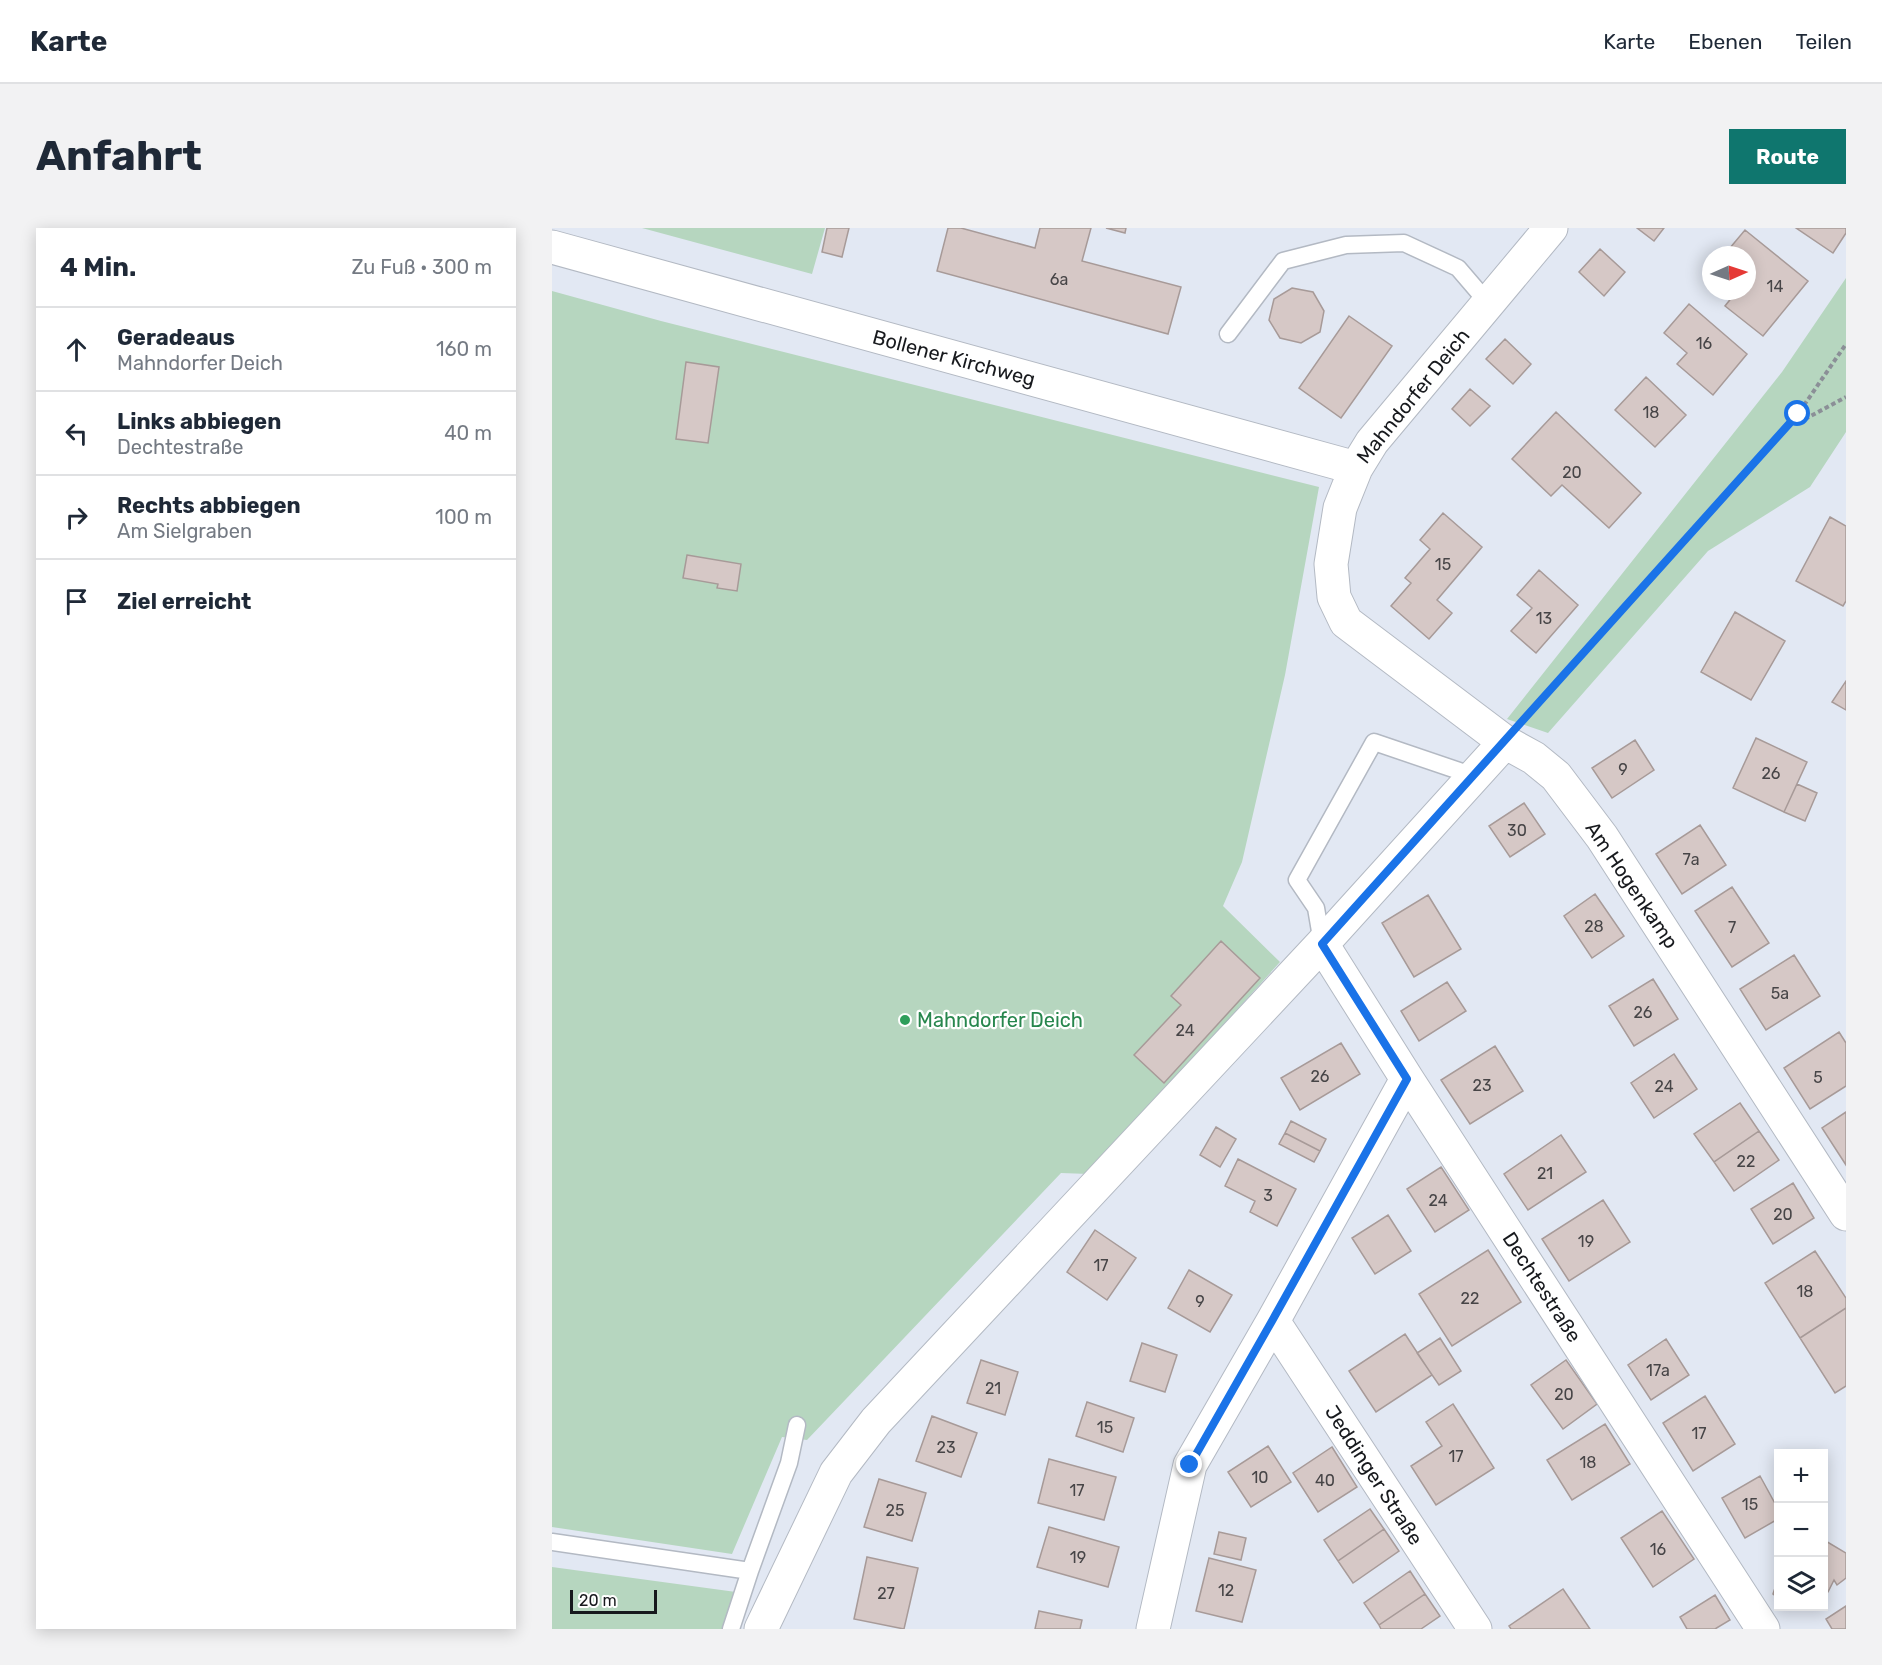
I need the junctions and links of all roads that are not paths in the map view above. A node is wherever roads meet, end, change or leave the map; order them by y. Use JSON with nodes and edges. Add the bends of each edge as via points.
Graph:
{"nodes":[{"id":1,"x":1551,"y":228,"type":"edge"},
{"id":2,"x":552,"y":248,"type":"edge"},
{"id":3,"x":1488,"y":303,"type":"junction"},
{"id":4,"x":1228,"y":334,"type":"dead end"},
{"id":5,"x":1364,"y":455,"type":"junction"},
{"id":6,"x":1346,"y":622,"type":"joint"},
{"id":7,"x":1505,"y":742,"type":"junction"},
{"id":8,"x":1474,"y":776,"type":"junction"},
{"id":9,"x":1322,"y":944,"type":"junction"},
{"id":10,"x":1407,"y":1079,"type":"junction"},
{"id":11,"x":1846,"y":1214,"type":"edge"},
{"id":12,"x":1272,"y":1321,"type":"junction"},
{"id":13,"x":797,"y":1425,"type":"dead end"},
{"id":14,"x":552,"y":1542,"type":"edge"},
{"id":15,"x":750,"y":1571,"type":"junction"},
{"id":16,"x":731,"y":1629,"type":"edge"},
{"id":17,"x":761,"y":1629,"type":"edge"},
{"id":18,"x":1153,"y":1629,"type":"edge"},
{"id":19,"x":1475,"y":1629,"type":"edge"},
{"id":20,"x":1763,"y":1629,"type":"edge"}],
"edges":[{"from":1,"to":3,"type":"street","name":"Mahndorfer Deich"},
{"from":2,"to":5,"type":"street","name":"Bollener Kirchweg"},
{"from":3,"to":4,"type":"lane","via":[[1458,268],[1404,243],[1346,245],[1283,261]]},
{"from":3,"to":5,"type":"street","name":"Mahndorfer Deich"},
{"from":5,"to":6,"type":"street","name":"Mahndorfer Deich","via":[[1340,508],[1331,564],[1334,597]]},
{"from":6,"to":7,"type":"street","name":"Am Hogenkamp"},
{"from":7,"to":8,"type":"street"},
{"from":7,"to":11,"type":"street","name":"Am Hogenkamp","via":[[1534,758],[1556,777],[1602,837]]},
{"from":8,"to":9,"type":"street"},
{"from":8,"to":9,"type":"lane","via":[[1374,742],[1297,880],[1316,908]]},
{"from":9,"to":10,"type":"street","name":"Dechtestraße"},
{"from":9,"to":17,"type":"street","via":[[876,1421],[836,1473]]},
{"from":10,"to":12,"type":"street"},
{"from":10,"to":20,"type":"street","name":"Dechtestraße"},
{"from":12,"to":18,"type":"street","via":[[1190,1465]]},
{"from":12,"to":19,"type":"street","name":"Jeddinger Straße"},
{"from":13,"to":15,"type":"lane","via":[[789,1463]]},
{"from":14,"to":15,"type":"lane"},
{"from":15,"to":16,"type":"lane"}]}
